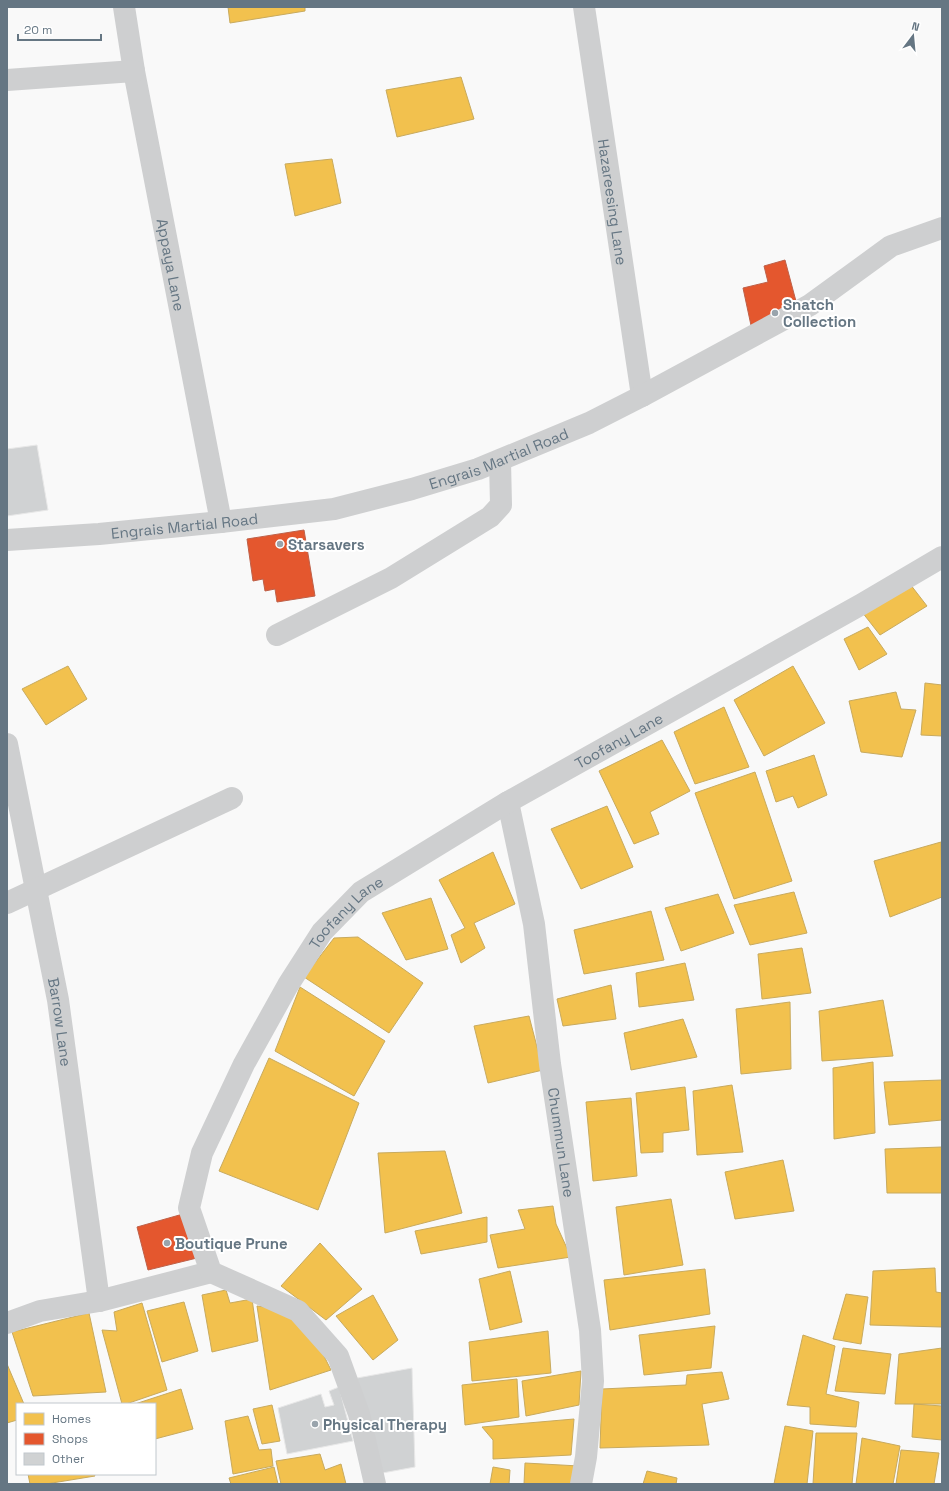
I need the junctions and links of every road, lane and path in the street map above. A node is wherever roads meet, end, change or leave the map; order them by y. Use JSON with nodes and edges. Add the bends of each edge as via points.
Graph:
{"nodes":[{"id":1,"x":124,"y":7,"type":"edge"},
{"id":2,"x":584,"y":7,"type":"edge"},
{"id":3,"x":134,"y":71,"type":"junction"},
{"id":4,"x":7,"y":80,"type":"edge"},
{"id":5,"x":942,"y":228,"type":"edge"},
{"id":6,"x":642,"y":396,"type":"junction"},
{"id":7,"x":500,"y":460,"type":"junction"},
{"id":8,"x":221,"y":522,"type":"junction"},
{"id":9,"x":7,"y":540,"type":"edge"},
{"id":10,"x":942,"y":557,"type":"edge"},
{"id":11,"x":277,"y":635,"type":"dead end"},
{"id":12,"x":7,"y":744,"type":"edge"},
{"id":13,"x":232,"y":798,"type":"dead end"},
{"id":14,"x":508,"y":802,"type":"junction"},
{"id":15,"x":36,"y":889,"type":"junction"},
{"id":16,"x":7,"y":903,"type":"edge"},
{"id":17,"x":211,"y":1272,"type":"junction"},
{"id":18,"x":99,"y":1302,"type":"junction"},
{"id":19,"x":7,"y":1323,"type":"edge"},
{"id":20,"x":375,"y":1484,"type":"edge"},
{"id":21,"x":581,"y":1484,"type":"edge"}],
"edges":[{"from":1,"to":3,"type":"street","name":"Appaya Lane"},
{"from":2,"to":6,"type":"street","name":"Hazareesing Lane"},
{"from":3,"to":4,"type":"street"},
{"from":3,"to":8,"type":"street","name":"Appaya Lane"},
{"from":5,"to":6,"type":"street","name":"Engrais Martial Road","via":[[891,246],[810,305]]},
{"from":6,"to":7,"type":"street","name":"Engrais Martial Road","via":[[589,423]]},
{"from":7,"to":8,"type":"street","name":"Engrais Martial Road","via":[[412,489],[334,509]]},
{"from":7,"to":11,"type":"street","via":[[501,505],[490,517],[391,578]]},
{"from":8,"to":9,"type":"street","name":"Engrais Martial Road"},
{"from":10,"to":14,"type":"street","name":"Toofany Lane"},
{"from":12,"to":15,"type":"street","name":"Barrow Lane"},
{"from":13,"to":15,"type":"street"},
{"from":14,"to":17,"type":"street","name":"Toofany Lane","via":[[361,892],[322,932],[288,985],[244,1064],[202,1153],[189,1208]]},
{"from":14,"to":21,"type":"street","name":"Chummun Lane","via":[[534,924],[550,1064],[591,1336],[593,1381]]},
{"from":15,"to":16,"type":"street"},
{"from":15,"to":18,"type":"street","name":"Barrow Lane","via":[[58,1000]]},
{"from":17,"to":18,"type":"street"},
{"from":17,"to":20,"type":"street","via":[[298,1311],[338,1356],[359,1414]]},
{"from":18,"to":19,"type":"street","via":[[40,1311]]}]}
